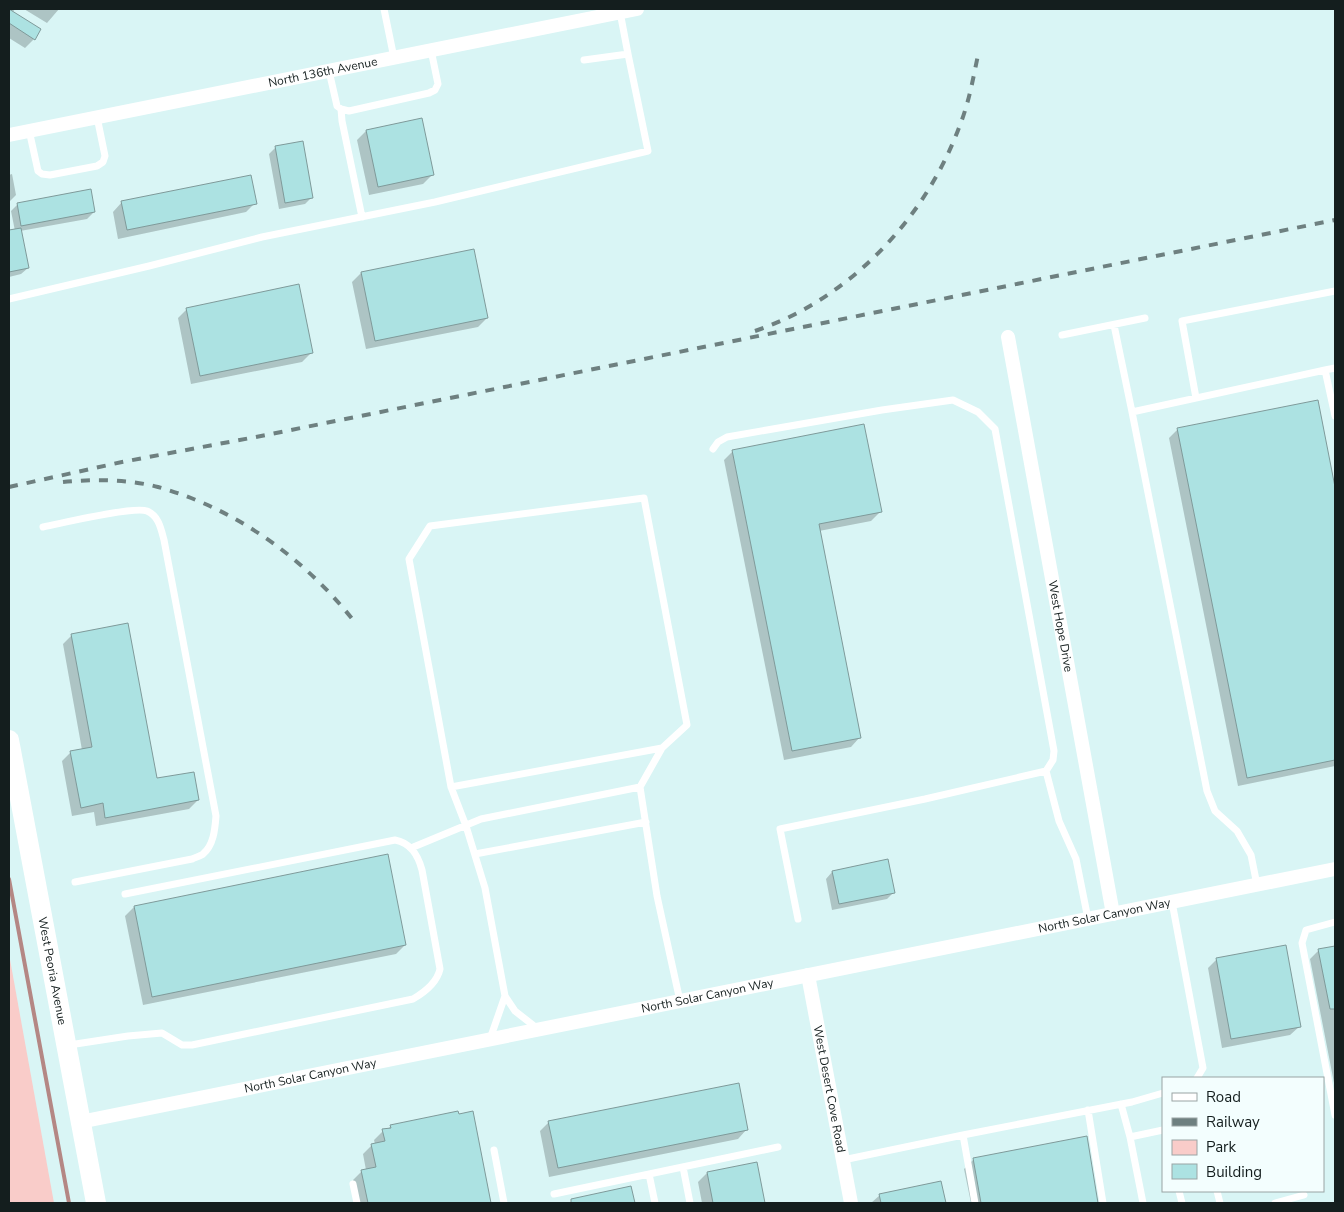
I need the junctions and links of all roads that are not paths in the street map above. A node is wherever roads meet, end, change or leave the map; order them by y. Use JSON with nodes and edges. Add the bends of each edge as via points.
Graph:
{"nodes":[{"id":1,"x":384,"y":9,"type":"edge"},
{"id":2,"x":637,"y":9,"type":"edge"},
{"id":3,"x":620,"y":12,"type":"junction"},
{"id":4,"x":431,"y":50,"type":"junction"},
{"id":5,"x":628,"y":54,"type":"junction"},
{"id":6,"x":394,"y":58,"type":"junction"},
{"id":7,"x":584,"y":60,"type":"dead end"},
{"id":8,"x":329,"y":71,"type":"junction"},
{"id":9,"x":341,"y":109,"type":"junction"},
{"id":10,"x":97,"y":117,"type":"junction"},
{"id":11,"x":29,"y":130,"type":"junction"},
{"id":12,"x":9,"y":134,"type":"edge"},
{"id":13,"x":362,"y":216,"type":"junction"},
{"id":14,"x":1335,"y":291,"type":"edge"},
{"id":15,"x":9,"y":299,"type":"edge"},
{"id":16,"x":1145,"y":318,"type":"dead end"},
{"id":17,"x":1114,"y":325,"type":"junction"},
{"id":18,"x":1062,"y":335,"type":"dead end"},
{"id":19,"x":1008,"y":337,"type":"dead end"},
{"id":20,"x":1335,"y":368,"type":"edge"},
{"id":21,"x":1325,"y":370,"type":"junction"},
{"id":22,"x":1196,"y":398,"type":"junction"},
{"id":23,"x":1132,"y":412,"type":"junction"},
{"id":24,"x":1335,"y":416,"type":"edge"},
{"id":25,"x":713,"y":449,"type":"dead end"},
{"id":26,"x":43,"y":527,"type":"dead end"},
{"id":27,"x":9,"y":740,"type":"edge"},
{"id":28,"x":662,"y":748,"type":"junction"},
{"id":29,"x":1046,"y":771,"type":"junction"},
{"id":30,"x":450,"y":787,"type":"junction"},
{"id":31,"x":640,"y":787,"type":"junction"},
{"id":32,"x":646,"y":822,"type":"junction"},
{"id":33,"x":466,"y":826,"type":"junction"},
{"id":34,"x":412,"y":848,"type":"junction"},
{"id":35,"x":475,"y":854,"type":"junction"},
{"id":36,"x":1335,"y":869,"type":"edge"},
{"id":37,"x":75,"y":882,"type":"dead end"},
{"id":38,"x":1257,"y":885,"type":"junction"},
{"id":39,"x":125,"y":894,"type":"dead end"},
{"id":40,"x":1172,"y":902,"type":"junction"},
{"id":41,"x":1113,"y":914,"type":"junction"},
{"id":42,"x":798,"y":919,"type":"dead end"},
{"id":43,"x":1088,"y":919,"type":"junction"},
{"id":44,"x":1335,"y":922,"type":"edge"},
{"id":45,"x":808,"y":975,"type":"junction"},
{"id":46,"x":505,"y":996,"type":"junction"},
{"id":47,"x":680,"y":1001,"type":"junction"},
{"id":48,"x":538,"y":1029,"type":"junction"},
{"id":49,"x":490,"y":1039,"type":"junction"},
{"id":50,"x":66,"y":1045,"type":"junction"},
{"id":51,"x":1198,"y":1077,"type":"edge"},
{"id":52,"x":1162,"y":1094,"type":"edge"},
{"id":53,"x":1121,"y":1104,"type":"junction"},
{"id":54,"x":1088,"y":1110,"type":"junction"},
{"id":55,"x":1335,"y":1115,"type":"edge"},
{"id":56,"x":80,"y":1122,"type":"junction"},
{"id":57,"x":1162,"y":1130,"type":"edge"},
{"id":58,"x":963,"y":1134,"type":"junction"},
{"id":59,"x":1130,"y":1136,"type":"junction"},
{"id":60,"x":778,"y":1147,"type":"dead end"},
{"id":61,"x":494,"y":1150,"type":"dead end"},
{"id":62,"x":843,"y":1160,"type":"junction"},
{"id":63,"x":683,"y":1167,"type":"junction"},
{"id":64,"x":649,"y":1174,"type":"junction"},
{"id":65,"x":353,"y":1184,"type":"dead end"},
{"id":66,"x":1303,"y":1193,"type":"edge"},
{"id":67,"x":554,"y":1194,"type":"dead end"},
{"id":68,"x":96,"y":1203,"type":"edge"},
{"id":69,"x":357,"y":1203,"type":"edge"},
{"id":70,"x":504,"y":1203,"type":"edge"},
{"id":71,"x":656,"y":1203,"type":"edge"},
{"id":72,"x":690,"y":1203,"type":"edge"},
{"id":73,"x":851,"y":1203,"type":"edge"},
{"id":74,"x":975,"y":1203,"type":"edge"},
{"id":75,"x":1103,"y":1203,"type":"edge"},
{"id":76,"x":1144,"y":1203,"type":"edge"},
{"id":77,"x":1275,"y":1203,"type":"edge"},
{"id":78,"x":1307,"y":1203,"type":"edge"}],
"edges":[{"from":1,"to":6,"type":"lane"},
{"from":2,"to":3,"type":"street","name":"North 136th Avenue"},
{"from":3,"to":4,"type":"street","name":"North 136th Avenue"},
{"from":3,"to":5,"type":"lane"},
{"from":4,"to":6,"type":"street","name":"North 136th Avenue"},
{"from":4,"to":9,"type":"lane","via":[[438,84],[435,90],[349,111]]},
{"from":5,"to":7,"type":"lane"},
{"from":5,"to":13,"type":"lane","via":[[648,151],[435,202]]},
{"from":6,"to":8,"type":"street","name":"North 136th Avenue"},
{"from":8,"to":9,"type":"lane"},
{"from":8,"to":10,"type":"street","name":"North 136th Avenue"},
{"from":9,"to":13,"type":"lane"},
{"from":10,"to":11,"type":"street","name":"North 136th Avenue"},
{"from":10,"to":11,"type":"lane","via":[[104,156],[98,166],[42,174],[38,171]]},
{"from":11,"to":12,"type":"street","name":"North 136th Avenue"},
{"from":13,"to":15,"type":"lane"},
{"from":14,"to":22,"type":"lane","via":[[1182,321]]},
{"from":16,"to":17,"type":"lane"},
{"from":17,"to":18,"type":"lane"},
{"from":17,"to":23,"type":"lane"},
{"from":19,"to":41,"type":"street","name":"West Hope Drive"},
{"from":20,"to":21,"type":"lane"},
{"from":21,"to":22,"type":"lane"},
{"from":21,"to":24,"type":"lane"},
{"from":22,"to":23,"type":"lane"},
{"from":23,"to":38,"type":"lane","via":[[1208,791],[1215,812],[1237,831],[1251,855]]},
{"from":25,"to":29,"type":"lane","via":[[727,437],[953,400],[978,412],[995,429],[1054,751]]},
{"from":26,"to":37,"type":"lane","via":[[136,510],[154,516],[161,527],[216,816],[215,832],[204,854]]},
{"from":27,"to":50,"type":"main road","name":"West Peoria Avenue"},
{"from":28,"to":30,"type":"lane"},
{"from":28,"to":30,"type":"lane","via":[[687,724],[644,498],[430,526],[409,559]]},
{"from":28,"to":31,"type":"lane"},
{"from":29,"to":42,"type":"lane","via":[[780,829]]},
{"from":29,"to":43,"type":"lane","via":[[1059,821],[1076,859]]},
{"from":30,"to":33,"type":"lane"},
{"from":31,"to":32,"type":"lane"},
{"from":31,"to":33,"type":"lane","via":[[481,819]]},
{"from":32,"to":35,"type":"lane"},
{"from":32,"to":47,"type":"lane","via":[[657,896]]},
{"from":33,"to":34,"type":"lane"},
{"from":33,"to":35,"type":"lane"},
{"from":34,"to":39,"type":"lane","via":[[396,840]]},
{"from":34,"to":50,"type":"lane","via":[[422,870],[440,969],[434,982],[413,999],[192,1045],[182,1045],[162,1033]]},
{"from":35,"to":46,"type":"lane","via":[[485,888]]},
{"from":36,"to":38,"type":"street","name":"North Solar Canyon Way"},
{"from":38,"to":40,"type":"street","name":"North Solar Canyon Way"},
{"from":40,"to":41,"type":"street","name":"North Solar Canyon Way"},
{"from":40,"to":51,"type":"lane","via":[[1203,1068]]},
{"from":41,"to":43,"type":"street","name":"North Solar Canyon Way"},
{"from":43,"to":45,"type":"street","name":"North Solar Canyon Way"},
{"from":44,"to":55,"type":"lane","via":[[1306,930],[1302,943]]},
{"from":45,"to":47,"type":"street","name":"North Solar Canyon Way"},
{"from":45,"to":62,"type":"street","name":"West Desert Cove Road"},
{"from":46,"to":48,"type":"lane","via":[[515,1011]]},
{"from":46,"to":49,"type":"lane"},
{"from":47,"to":48,"type":"street","name":"North Solar Canyon Way"},
{"from":48,"to":49,"type":"street","name":"North Solar Canyon Way"},
{"from":49,"to":56,"type":"street","name":"North Solar Canyon Way"},
{"from":50,"to":56,"type":"main road","name":"West Peoria Avenue"},
{"from":52,"to":53,"type":"lane"},
{"from":53,"to":54,"type":"lane"},
{"from":53,"to":59,"type":"lane"},
{"from":54,"to":58,"type":"lane"},
{"from":54,"to":75,"type":"lane"},
{"from":56,"to":68,"type":"main road","name":"West Peoria Avenue"},
{"from":57,"to":59,"type":"lane"},
{"from":58,"to":62,"type":"lane"},
{"from":58,"to":74,"type":"lane"},
{"from":59,"to":76,"type":"lane"},
{"from":60,"to":63,"type":"lane"},
{"from":61,"to":70,"type":"lane"},
{"from":62,"to":73,"type":"street","name":"West Desert Cove Road"},
{"from":63,"to":64,"type":"lane"},
{"from":63,"to":72,"type":"lane"},
{"from":64,"to":67,"type":"lane"},
{"from":64,"to":71,"type":"lane"},
{"from":65,"to":69,"type":"lane"},
{"from":66,"to":77,"type":"lane"},
{"from":66,"to":78,"type":"lane"}]}
